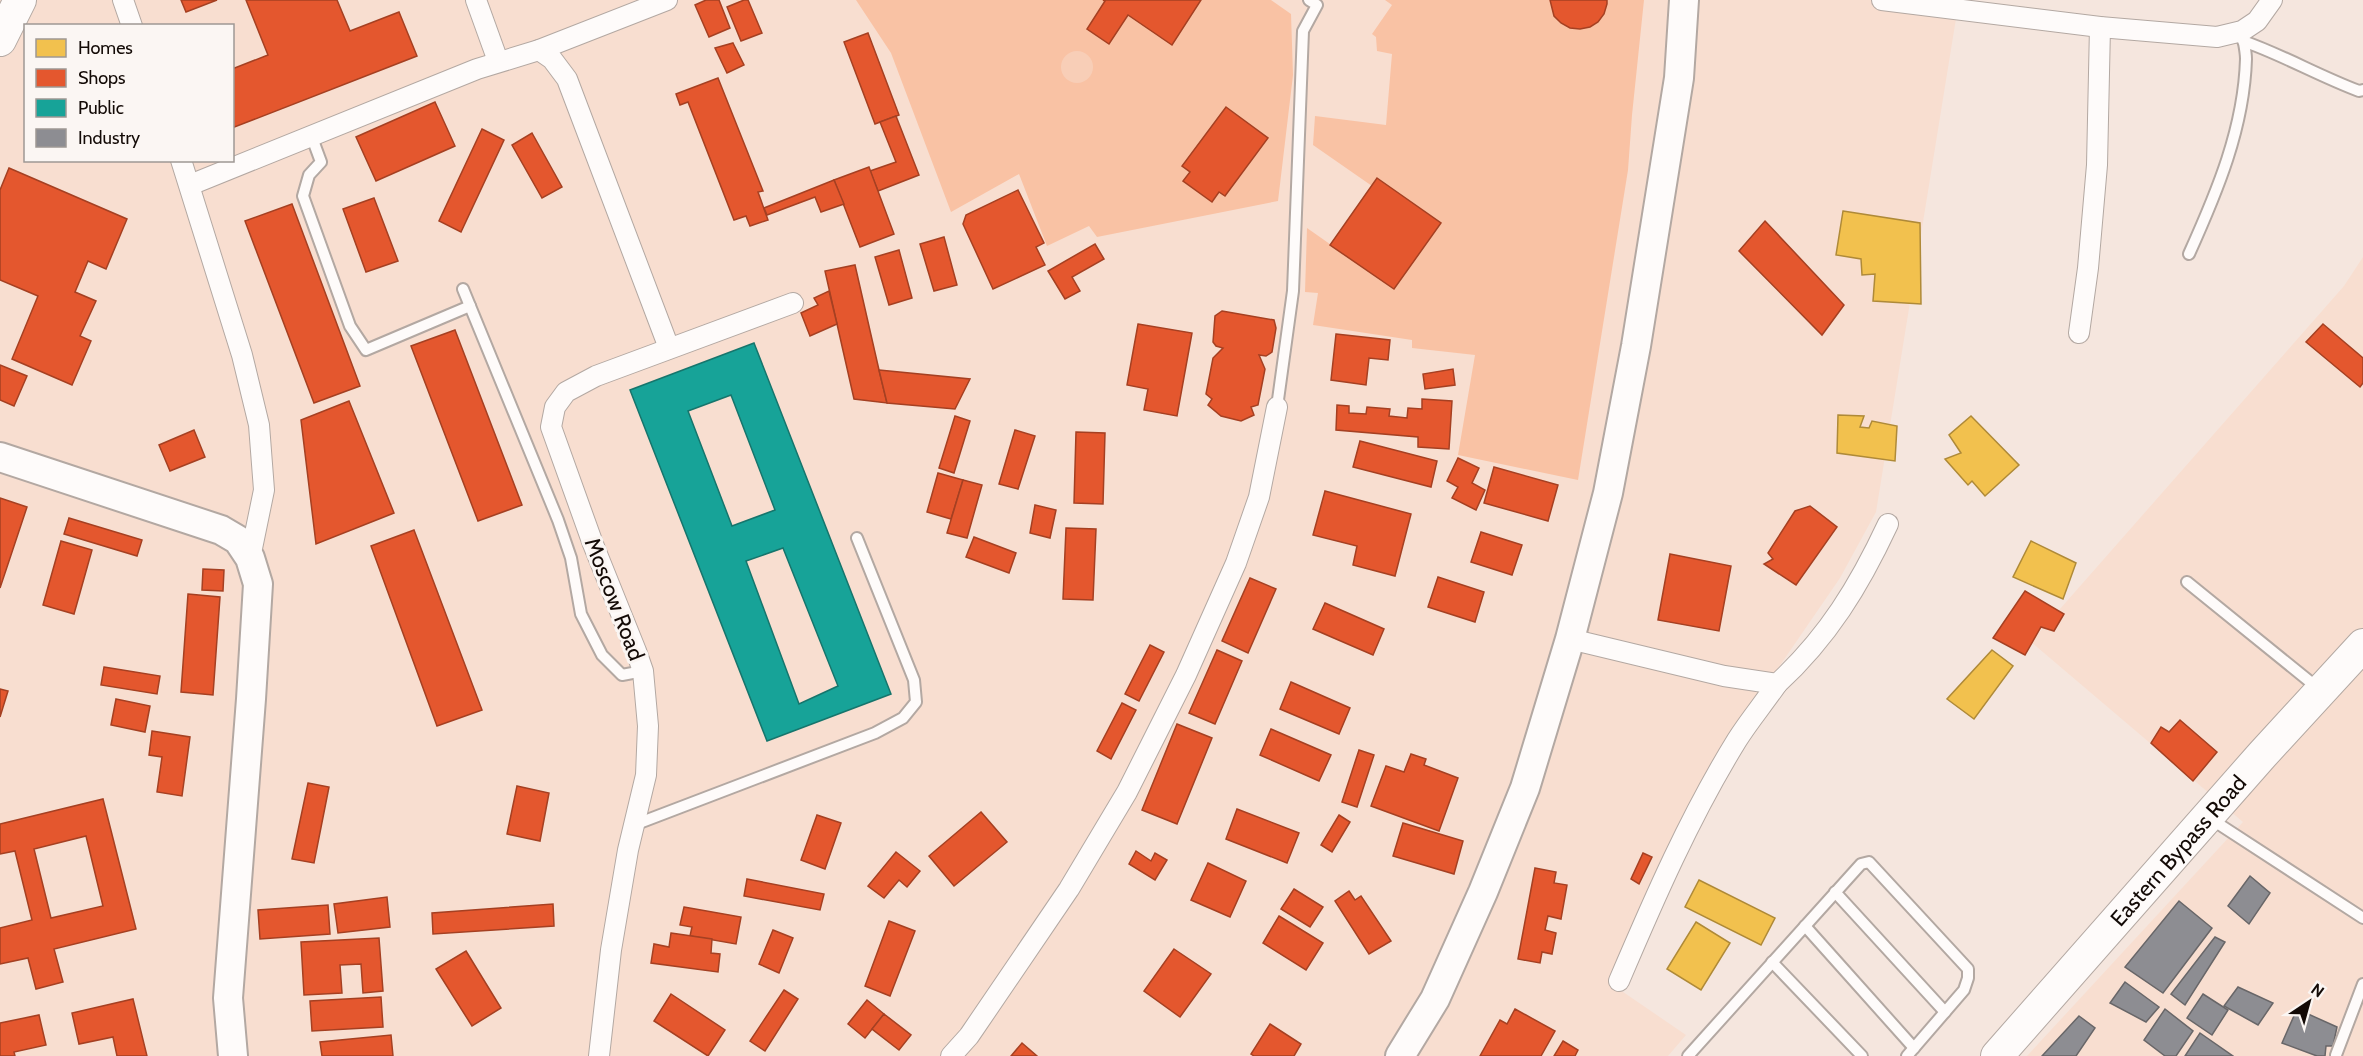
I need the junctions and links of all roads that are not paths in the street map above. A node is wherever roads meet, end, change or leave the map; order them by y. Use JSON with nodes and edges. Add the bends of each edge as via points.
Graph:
{"nodes":[{"id":1,"x":20,"y":0,"type":"edge"},
{"id":2,"x":123,"y":0,"type":"edge"},
{"id":3,"x":476,"y":0,"type":"edge"},
{"id":4,"x":667,"y":0,"type":"edge"},
{"id":5,"x":1309,"y":0,"type":"edge"},
{"id":6,"x":1684,"y":0,"type":"edge"},
{"id":7,"x":1882,"y":0,"type":"edge"},
{"id":8,"x":2272,"y":0,"type":"edge"},
{"id":9,"x":131,"y":24,"type":"edge"},
{"id":10,"x":2100,"y":27,"type":"junction"},
{"id":11,"x":2243,"y":36,"type":"junction"},
{"id":12,"x":0,"y":40,"type":"edge"},
{"id":13,"x":539,"y":50,"type":"junction"},
{"id":14,"x":498,"y":61,"type":"junction"},
{"id":15,"x":2363,"y":90,"type":"edge"},
{"id":16,"x":311,"y":135,"type":"junction"},
{"id":17,"x":182,"y":162,"type":"edge"},
{"id":18,"x":190,"y":185,"type":"junction"},
{"id":19,"x":2189,"y":254,"type":"dead end"},
{"id":20,"x":463,"y":289,"type":"dead end"},
{"id":21,"x":794,"y":303,"type":"dead end"},
{"id":22,"x":470,"y":306,"type":"junction"},
{"id":23,"x":2079,"y":333,"type":"dead end"},
{"id":24,"x":669,"y":348,"type":"junction"},
{"id":25,"x":1277,"y":407,"type":"joint"},
{"id":26,"x":0,"y":457,"type":"edge"},
{"id":27,"x":1888,"y":524,"type":"dead end"},
{"id":28,"x":857,"y":537,"type":"dead end"},
{"id":29,"x":250,"y":558,"type":"junction"},
{"id":30,"x":2187,"y":582,"type":"dead end"},
{"id":31,"x":1570,"y":639,"type":"junction"},
{"id":32,"x":2363,"y":645,"type":"edge"},
{"id":33,"x":643,"y":671,"type":"junction"},
{"id":34,"x":1777,"y":684,"type":"junction"},
{"id":35,"x":2321,"y":691,"type":"junction"},
{"id":36,"x":2208,"y":817,"type":"junction"},
{"id":37,"x":634,"y":825,"type":"junction"},
{"id":38,"x":1835,"y":892,"type":"junction"},
{"id":39,"x":2363,"y":918,"type":"edge"},
{"id":40,"x":1805,"y":926,"type":"junction"},
{"id":41,"x":1772,"y":962,"type":"junction"},
{"id":42,"x":1619,"y":981,"type":"dead end"},
{"id":43,"x":2363,"y":984,"type":"edge"},
{"id":44,"x":1945,"y":1012,"type":"junction"},
{"id":45,"x":1911,"y":1052,"type":"edge"},
{"id":46,"x":2336,"y":1055,"type":"edge"},
{"id":47,"x":233,"y":1056,"type":"edge"},
{"id":48,"x":599,"y":1056,"type":"edge"},
{"id":49,"x":951,"y":1056,"type":"edge"},
{"id":50,"x":1400,"y":1056,"type":"edge"},
{"id":51,"x":1688,"y":1056,"type":"edge"},
{"id":52,"x":1862,"y":1056,"type":"edge"},
{"id":53,"x":1997,"y":1056,"type":"edge"}],
"edges":[{"from":1,"to":12,"type":"main road"},
{"from":2,"to":9,"type":"street"},
{"from":3,"to":14,"type":"street"},
{"from":4,"to":13,"type":"street"},
{"from":5,"to":25,"type":"lane","via":[[1317,6],[1304,30],[1293,291]]},
{"from":6,"to":31,"type":"street","via":[[1679,78],[1636,346],[1608,493]]},
{"from":7,"to":10,"type":"street"},
{"from":8,"to":11,"type":"street"},
{"from":10,"to":11,"type":"street"},
{"from":10,"to":23,"type":"street","via":[[2097,165]]},
{"from":11,"to":15,"type":"lane","via":[[2333,81]]},
{"from":11,"to":19,"type":"lane","via":[[2246,58],[2237,128],[2216,195]]},
{"from":13,"to":14,"type":"street"},
{"from":13,"to":24,"type":"street","via":[[552,59],[567,79]]},
{"from":14,"to":16,"type":"street"},
{"from":16,"to":18,"type":"street"},
{"from":16,"to":22,"type":"lane","via":[[321,162],[309,175],[303,196],[350,326],[366,350]]},
{"from":17,"to":18,"type":"street"},
{"from":18,"to":29,"type":"street","via":[[242,355],[259,425],[264,490]]},
{"from":20,"to":22,"type":"lane"},
{"from":21,"to":24,"type":"street","name":"Moscow Road"},
{"from":22,"to":33,"type":"lane","via":[[558,520],[571,558],[581,614],[602,655],[622,675]]},
{"from":24,"to":33,"type":"street","name":"Moscow Road","via":[[566,392],[555,407],[550,427]]},
{"from":25,"to":49,"type":"street","via":[[1259,497],[1236,563],[1181,685],[1127,792],[1069,889],[969,1036]]},
{"from":26,"to":29,"type":"street","via":[[222,530],[238,540]]},
{"from":27,"to":34,"type":"street","via":[[1867,570],[1826,632]]},
{"from":28,"to":37,"type":"lane","via":[[914,680],[916,702],[903,718],[875,733]]},
{"from":29,"to":47,"type":"street","via":[[258,584],[228,998]]},
{"from":30,"to":35,"type":"lane"},
{"from":31,"to":34,"type":"street","via":[[1724,676]]},
{"from":31,"to":50,"type":"street","via":[[1525,788],[1483,892],[1435,999]]},
{"from":32,"to":35,"type":"main road","name":"Eastern Bypass Road"},
{"from":33,"to":37,"type":"street","name":"Moscow Road","via":[[648,726],[646,775]]},
{"from":34,"to":42,"type":"street","via":[[1719,770]]},
{"from":35,"to":36,"type":"main road","name":"Eastern Bypass Road"},
{"from":36,"to":39,"type":"lane"},
{"from":36,"to":53,"type":"main road","name":"Eastern Bypass Road"},
{"from":37,"to":48,"type":"street","name":"Moscow Road","via":[[611,950]]},
{"from":38,"to":40,"type":"lane"},
{"from":38,"to":44,"type":"lane"},
{"from":38,"to":44,"type":"lane","via":[[1861,864],[1869,862],[1889,881],[1968,969],[1964,990]]},
{"from":40,"to":41,"type":"lane"},
{"from":40,"to":45,"type":"lane"},
{"from":41,"to":51,"type":"lane"},
{"from":41,"to":52,"type":"lane"},
{"from":43,"to":46,"type":"lane"},
{"from":44,"to":45,"type":"lane"}]}
